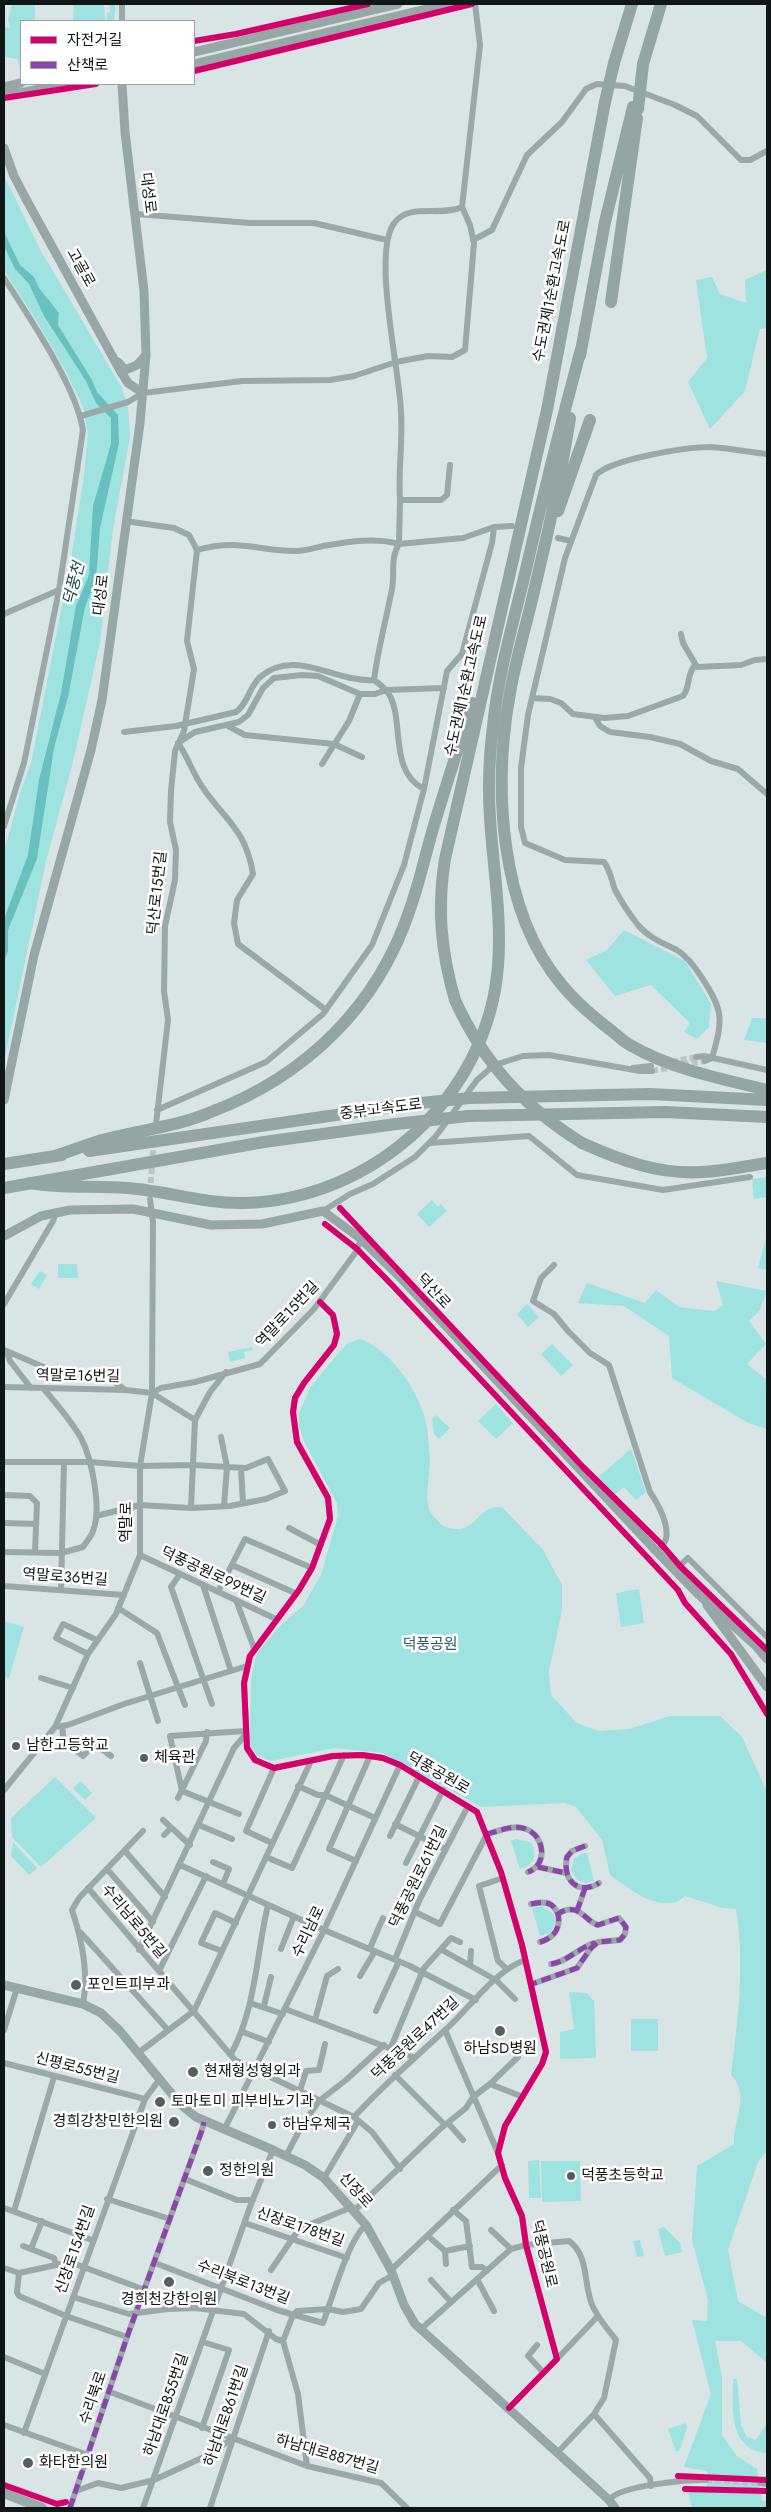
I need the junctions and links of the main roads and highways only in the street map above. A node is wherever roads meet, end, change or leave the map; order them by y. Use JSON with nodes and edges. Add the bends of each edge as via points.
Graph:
{"nodes":[{"id":1,"x":632,"y":4,"type":"edge"},
{"id":2,"x":661,"y":4,"type":"edge"},
{"id":3,"x":636,"y":108,"type":"junction"},
{"id":4,"x":611,"y":302,"type":"dead end"},
{"id":5,"x":581,"y":350,"type":"junction"},
{"id":6,"x":590,"y":420,"type":"dead end"},
{"id":7,"x":552,"y":540,"type":"junction"},
{"id":8,"x":498,"y":620,"type":"junction"},
{"id":9,"x":767,"y":1090,"type":"edge"},
{"id":10,"x":767,"y":1100,"type":"edge"},
{"id":11,"x":767,"y":1117,"type":"edge"},
{"id":12,"x":55,"y":1156,"type":"junction"},
{"id":13,"x":8,"y":1163,"type":"edge"},
{"id":14,"x":767,"y":1163,"type":"edge"},
{"id":15,"x":30,"y":1183,"type":"junction"},
{"id":16,"x":7,"y":1188,"type":"edge"},
{"id":17,"x":4,"y":2492,"type":"edge"},
{"id":18,"x":42,"y":2508,"type":"edge"}],
"edges":[{"from":1,"to":8,"type":"highway","name":"수도권제1순환고속도로","bridge":true,"via":[[605,102],[547,410]]},
{"from":2,"to":3,"type":"highway","bridge":true,"via":[[643,64]]},
{"from":3,"to":4,"type":"highway"},
{"from":3,"to":5,"type":"highway","via":[[605,222]]},
{"from":5,"to":7,"type":"highway"},
{"from":5,"to":15,"type":"highway","via":[[555,447],[492,726],[489,783],[499,928],[498,966],[493,1004],[484,1031],[458,1083],[418,1132],[386,1157],[350,1177],[301,1195],[254,1202],[213,1202],[128,1188],[55,1188]]},
{"from":6,"to":7,"type":"highway"},
{"from":7,"to":9,"type":"highway","via":[[510,693],[503,755],[508,859],[522,912],[544,959],[561,985],[585,1010],[630,1045],[697,1072]]},
{"from":8,"to":12,"type":"highway","via":[[410,910],[385,969],[352,1017],[320,1048],[248,1096],[177,1125],[103,1140]]},
{"from":8,"to":14,"type":"highway","name":"수도권제1순환고속도로","bridge":true,"via":[[440,889],[440,929],[446,967],[455,1000],[468,1029],[504,1080],[554,1126],[582,1143],[649,1168],[678,1172]]},
{"from":10,"to":12,"type":"highway","name":"중부고속도로","bridge":true,"via":[[650,1094],[470,1098]]},
{"from":11,"to":15,"type":"highway","name":"중부고속도로","bridge":true,"via":[[666,1112],[468,1116],[264,1142]]},
{"from":12,"to":13,"type":"highway","name":"중부고속도로"},
{"from":15,"to":16,"type":"highway","name":"중부고속도로"},
{"from":17,"to":18,"type":"main road"}]}
